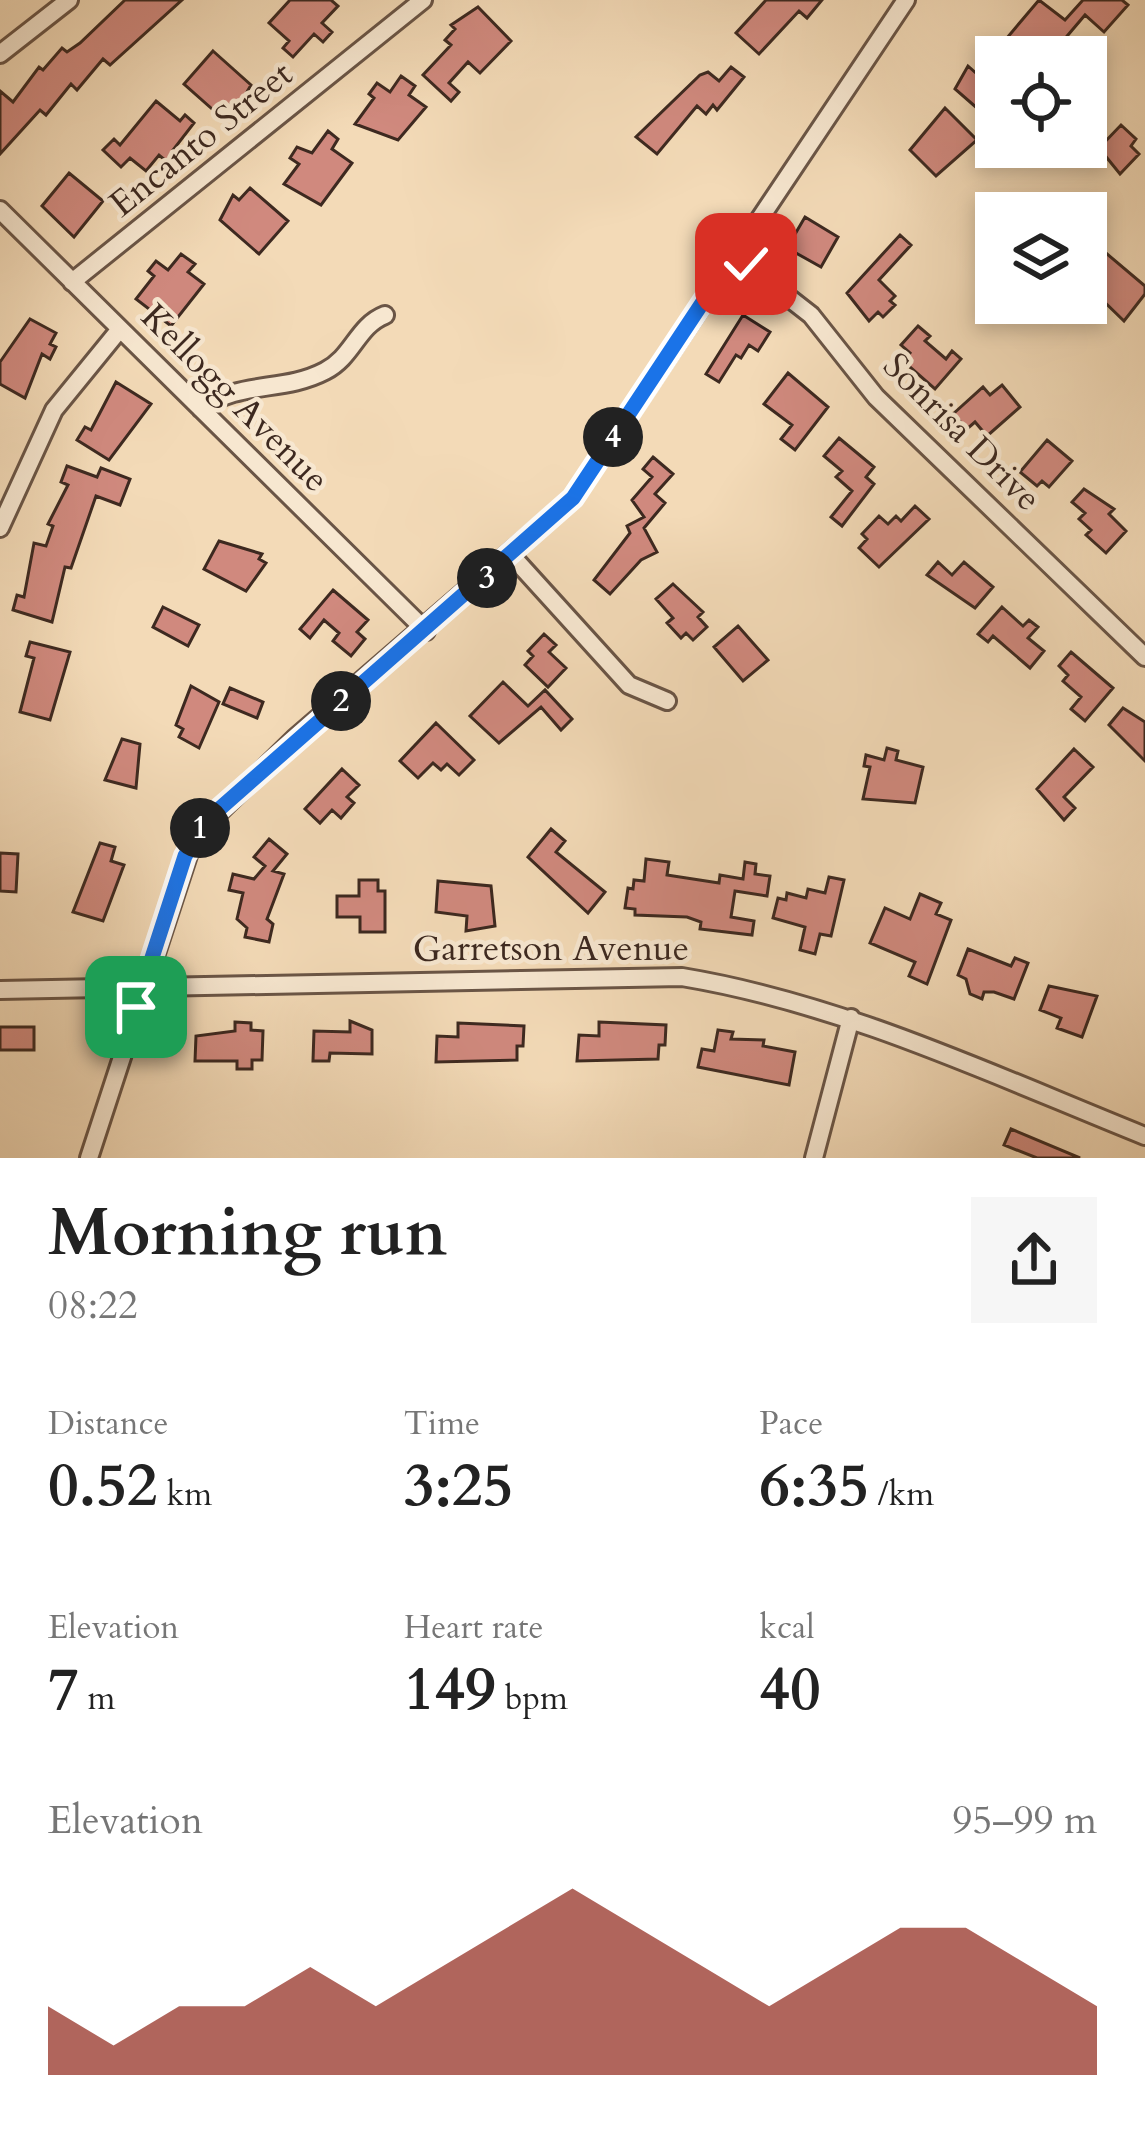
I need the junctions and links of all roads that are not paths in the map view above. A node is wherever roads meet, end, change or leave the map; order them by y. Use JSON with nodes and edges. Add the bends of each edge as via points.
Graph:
{"nodes":[{"id":1,"x":68,"y":0,"type":"edge"},
{"id":2,"x":424,"y":0,"type":"edge"},
{"id":3,"x":906,"y":0,"type":"edge"},
{"id":4,"x":0,"y":54,"type":"edge"},
{"id":5,"x":0,"y":210,"type":"edge"},
{"id":6,"x":734,"y":255,"type":"junction"},
{"id":7,"x":72,"y":282,"type":"junction"},
{"id":8,"x":386,"y":315,"type":"dead end"},
{"id":9,"x":120,"y":329,"type":"junction"},
{"id":10,"x":201,"y":410,"type":"junction"},
{"id":11,"x":0,"y":528,"type":"edge"},
{"id":12,"x":512,"y":556,"type":"junction"},
{"id":13,"x":426,"y":631,"type":"junction"},
{"id":14,"x":1145,"y":657,"type":"edge"},
{"id":15,"x":667,"y":701,"type":"dead end"},
{"id":16,"x":143,"y":986,"type":"junction"},
{"id":17,"x":0,"y":990,"type":"edge"},
{"id":18,"x":850,"y":1018,"type":"junction"},
{"id":19,"x":1145,"y":1136,"type":"edge"},
{"id":20,"x":89,"y":1158,"type":"edge"},
{"id":21,"x":814,"y":1158,"type":"edge"}],
"edges":[{"from":1,"to":4,"type":"street"},
{"from":2,"to":7,"type":"street","name":"Encanto Street"},
{"from":3,"to":6,"type":"street"},
{"from":5,"to":7,"type":"street","name":"Kellogg Avenue"},
{"from":6,"to":12,"type":"street","via":[[573,498]]},
{"from":6,"to":14,"type":"street","name":"Sonrisa Drive","via":[[811,315],[877,398]]},
{"from":7,"to":9,"type":"street","name":"Kellogg Avenue"},
{"from":8,"to":10,"type":"street","via":[[327,370],[284,387],[232,390]]},
{"from":9,"to":10,"type":"street","name":"Kellogg Avenue"},
{"from":9,"to":11,"type":"street","via":[[54,410]]},
{"from":10,"to":13,"type":"street","name":"Kellogg Avenue"},
{"from":12,"to":13,"type":"street"},
{"from":12,"to":15,"type":"street","via":[[629,686]]},
{"from":13,"to":16,"type":"street","via":[[208,819],[185,856]]},
{"from":16,"to":17,"type":"street","name":"Garretson Avenue"},
{"from":16,"to":18,"type":"street","name":"Garretson Avenue","via":[[682,977]]},
{"from":16,"to":20,"type":"street"},
{"from":18,"to":19,"type":"street","name":"Garretson Avenue"},
{"from":18,"to":21,"type":"street"}]}
